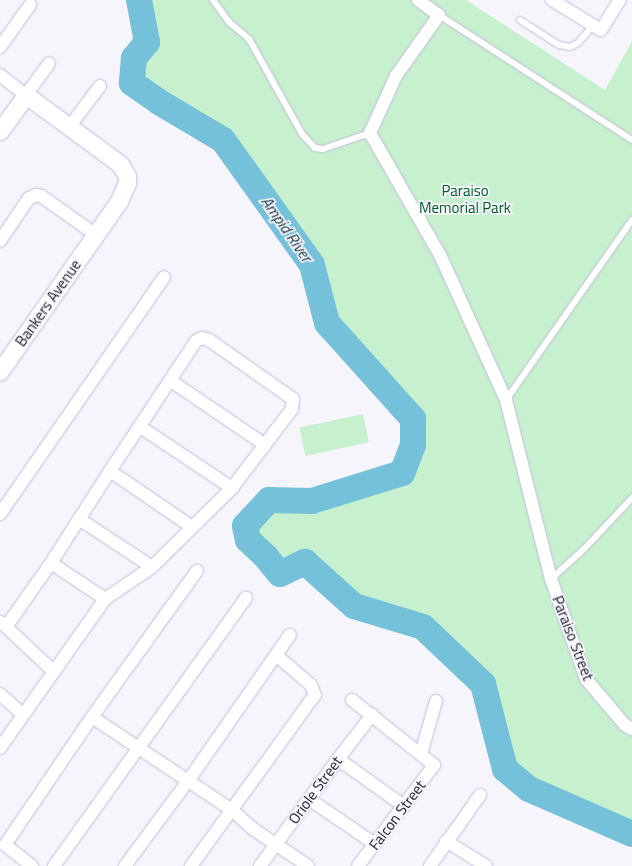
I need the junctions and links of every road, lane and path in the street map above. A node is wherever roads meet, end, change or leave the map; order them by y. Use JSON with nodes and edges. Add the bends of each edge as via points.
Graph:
{"nodes":[{"id":1,"x":213,"y":0,"type":"edge"},
{"id":2,"x":418,"y":0,"type":"edge"},
{"id":3,"x":552,"y":0,"type":"edge"},
{"id":4,"x":620,"y":0,"type":"edge"},
{"id":5,"x":30,"y":5,"type":"dead end"},
{"id":6,"x":439,"y":15,"type":"junction"},
{"id":7,"x":520,"y":20,"type":"dead end"},
{"id":8,"x":598,"y":27,"type":"junction"},
{"id":9,"x":0,"y":47,"type":"edge"},
{"id":10,"x":49,"y":63,"type":"dead end"},
{"id":11,"x":0,"y":75,"type":"edge"},
{"id":12,"x":100,"y":86,"type":"dead end"},
{"id":13,"x":26,"y":95,"type":"junction"},
{"id":14,"x":70,"y":126,"type":"junction"},
{"id":15,"x":0,"y":131,"type":"edge"},
{"id":16,"x":370,"y":133,"type":"junction"},
{"id":17,"x":632,"y":140,"type":"edge"},
{"id":18,"x":632,"y":220,"type":"edge"},
{"id":19,"x":96,"y":235,"type":"junction"},
{"id":20,"x":0,"y":241,"type":"edge"},
{"id":21,"x":164,"y":277,"type":"dead end"},
{"id":22,"x":0,"y":370,"type":"edge"},
{"id":23,"x":171,"y":381,"type":"junction"},
{"id":24,"x":506,"y":400,"type":"junction"},
{"id":25,"x":139,"y":426,"type":"junction"},
{"id":26,"x":265,"y":445,"type":"junction"},
{"id":27,"x":110,"y":471,"type":"junction"},
{"id":28,"x":232,"y":488,"type":"junction"},
{"id":29,"x":632,"y":498,"type":"edge"},
{"id":30,"x":0,"y":514,"type":"edge"},
{"id":31,"x":79,"y":519,"type":"junction"},
{"id":32,"x":192,"y":527,"type":"junction"},
{"id":33,"x":52,"y":563,"type":"junction"},
{"id":34,"x":152,"y":567,"type":"junction"},
{"id":35,"x":197,"y":571,"type":"dead end"},
{"id":36,"x":551,"y":579,"type":"junction"},
{"id":37,"x":246,"y":598,"type":"dead end"},
{"id":38,"x":105,"y":599,"type":"junction"},
{"id":39,"x":3,"y":624,"type":"edge"},
{"id":40,"x":290,"y":635,"type":"dead end"},
{"id":41,"x":276,"y":655,"type":"junction"},
{"id":42,"x":53,"y":671,"type":"junction"},
{"id":43,"x":0,"y":694,"type":"edge"},
{"id":44,"x":352,"y":700,"type":"dead end"},
{"id":45,"x":436,"y":702,"type":"dead end"},
{"id":46,"x":22,"y":715,"type":"junction"},
{"id":47,"x":372,"y":715,"type":"junction"},
{"id":48,"x":92,"y":717,"type":"junction"},
{"id":49,"x":632,"y":729,"type":"edge"},
{"id":50,"x":0,"y":748,"type":"edge"},
{"id":51,"x":140,"y":749,"type":"junction"},
{"id":52,"x":421,"y":754,"type":"junction"},
{"id":53,"x":338,"y":759,"type":"junction"},
{"id":54,"x":188,"y":781,"type":"junction"},
{"id":55,"x":480,"y":795,"type":"dead end"},
{"id":56,"x":308,"y":799,"type":"junction"},
{"id":57,"x":404,"y":806,"type":"junction"},
{"id":58,"x":232,"y":810,"type":"junction"},
{"id":59,"x":446,"y":841,"type":"junction"},
{"id":60,"x":275,"y":844,"type":"junction"},
{"id":61,"x":375,"y":844,"type":"junction"},
{"id":62,"x":32,"y":866,"type":"edge"},
{"id":63,"x":54,"y":866,"type":"edge"},
{"id":64,"x":125,"y":866,"type":"edge"},
{"id":65,"x":190,"y":866,"type":"edge"},
{"id":66,"x":260,"y":866,"type":"edge"},
{"id":67,"x":308,"y":866,"type":"edge"},
{"id":68,"x":358,"y":866,"type":"edge"},
{"id":69,"x":430,"y":866,"type":"edge"},
{"id":70,"x":486,"y":866,"type":"edge"}],
"edges":[{"from":1,"to":16,"type":"lane","via":[[229,22],[249,39],[302,134],[315,148],[323,149]]},
{"from":2,"to":6,"type":"street"},
{"from":3,"to":8,"type":"street"},
{"from":4,"to":8,"type":"street"},
{"from":5,"to":9,"type":"street"},
{"from":6,"to":16,"type":"street","via":[[396,76]]},
{"from":6,"to":17,"type":"lane"},
{"from":7,"to":8,"type":"lane","via":[[559,45],[570,47]]},
{"from":10,"to":13,"type":"street"},
{"from":11,"to":13,"type":"street"},
{"from":12,"to":14,"type":"street"},
{"from":13,"to":14,"type":"street"},
{"from":13,"to":15,"type":"street"},
{"from":14,"to":19,"type":"street","name":"Bankers Avenue","via":[[120,164],[128,176],[119,201]]},
{"from":16,"to":24,"type":"street","name":"Paraiso Street","via":[[440,255]]},
{"from":18,"to":24,"type":"lane"},
{"from":19,"to":20,"type":"street","via":[[36,195],[29,198]]},
{"from":19,"to":22,"type":"street","name":"Bankers Avenue"},
{"from":21,"to":30,"type":"street"},
{"from":23,"to":25,"type":"street"},
{"from":23,"to":26,"type":"street"},
{"from":23,"to":26,"type":"street","via":[[196,341],[202,338],[209,340],[293,399],[292,409]]},
{"from":24,"to":36,"type":"street","name":"Paraiso Street"},
{"from":25,"to":27,"type":"street"},
{"from":25,"to":28,"type":"street"},
{"from":26,"to":28,"type":"street"},
{"from":27,"to":31,"type":"street"},
{"from":27,"to":32,"type":"street"},
{"from":28,"to":32,"type":"street"},
{"from":29,"to":36,"type":"lane","via":[[584,549]]},
{"from":31,"to":33,"type":"street"},
{"from":31,"to":34,"type":"street"},
{"from":32,"to":34,"type":"street"},
{"from":33,"to":38,"type":"street"},
{"from":33,"to":39,"type":"street"},
{"from":34,"to":38,"type":"street"},
{"from":35,"to":48,"type":"street"},
{"from":36,"to":49,"type":"street","name":"Paraiso Street","via":[[586,679],[625,725]]},
{"from":37,"to":51,"type":"street"},
{"from":38,"to":42,"type":"street"},
{"from":39,"to":42,"type":"street"},
{"from":40,"to":41,"type":"street"},
{"from":41,"to":54,"type":"street"},
{"from":41,"to":58,"type":"street","via":[[311,685],[315,695]]},
{"from":42,"to":46,"type":"street"},
{"from":43,"to":46,"type":"street"},
{"from":44,"to":47,"type":"street"},
{"from":45,"to":52,"type":"street"},
{"from":46,"to":50,"type":"street"},
{"from":47,"to":52,"type":"street"},
{"from":47,"to":53,"type":"street","name":"Oriole Street"},
{"from":48,"to":51,"type":"street"},
{"from":48,"to":62,"type":"street","via":[[5,845]]},
{"from":51,"to":54,"type":"street"},
{"from":51,"to":63,"type":"street"},
{"from":52,"to":57,"type":"street","name":"Falcon Street","via":[[433,764],[432,768]]},
{"from":53,"to":56,"type":"street","name":"Oriole Street"},
{"from":53,"to":57,"type":"street"},
{"from":54,"to":58,"type":"street"},
{"from":54,"to":64,"type":"street"},
{"from":55,"to":59,"type":"street"},
{"from":56,"to":60,"type":"street","name":"Oriole Street"},
{"from":56,"to":61,"type":"street"},
{"from":57,"to":61,"type":"street","name":"Falcon Street"},
{"from":58,"to":60,"type":"street"},
{"from":58,"to":65,"type":"street"},
{"from":59,"to":69,"type":"street"},
{"from":59,"to":70,"type":"street"},
{"from":60,"to":66,"type":"street","name":"Oriole Street"},
{"from":60,"to":67,"type":"street"},
{"from":61,"to":68,"type":"street","name":"Falcon Street"}]}
